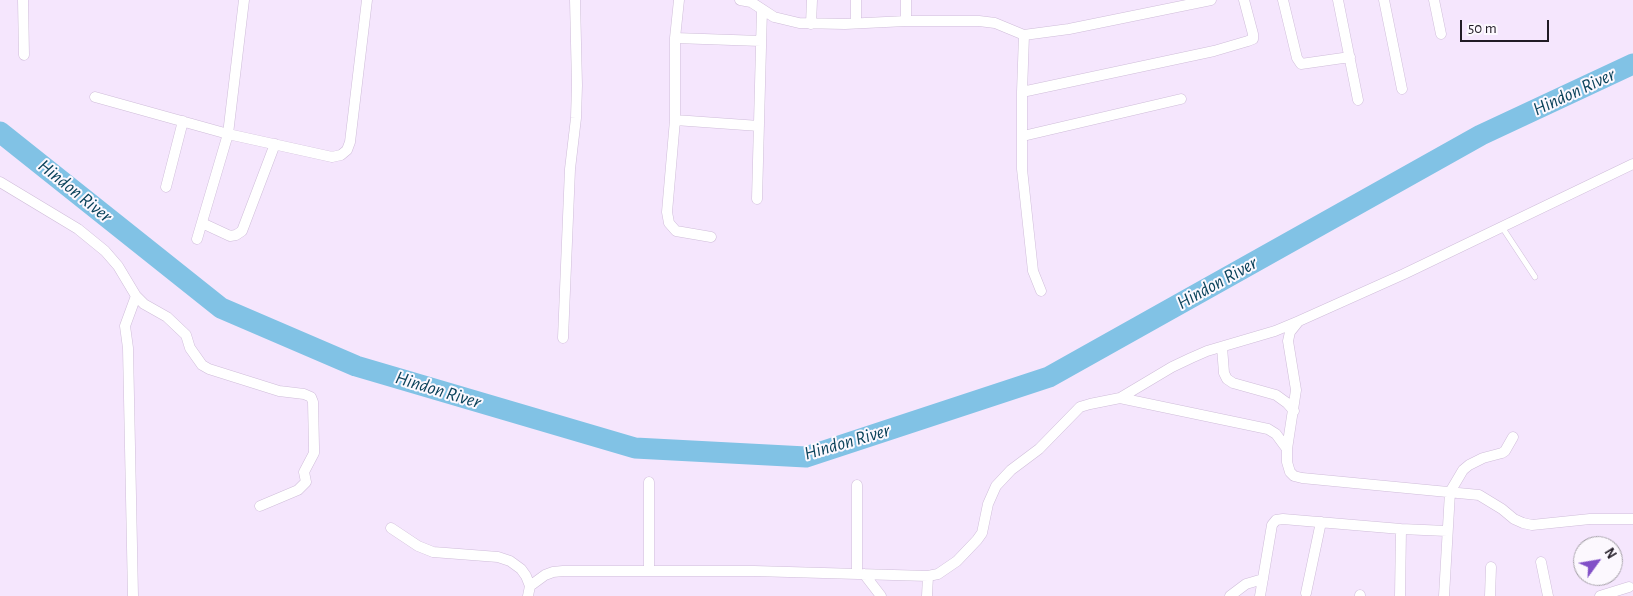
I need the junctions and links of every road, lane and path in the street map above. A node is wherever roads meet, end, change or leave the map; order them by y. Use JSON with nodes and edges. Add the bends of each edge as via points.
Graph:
{"nodes":[{"id":1,"x":23,"y":0,"type":"edge"},
{"id":2,"x":244,"y":0,"type":"edge"},
{"id":3,"x":367,"y":0,"type":"edge"},
{"id":4,"x":576,"y":0,"type":"edge"},
{"id":5,"x":679,"y":0,"type":"edge"},
{"id":6,"x":740,"y":0,"type":"edge"},
{"id":7,"x":812,"y":0,"type":"edge"},
{"id":8,"x":856,"y":0,"type":"edge"},
{"id":9,"x":906,"y":0,"type":"edge"},
{"id":10,"x":1211,"y":0,"type":"edge"},
{"id":11,"x":1244,"y":0,"type":"edge"},
{"id":12,"x":1283,"y":0,"type":"edge"},
{"id":13,"x":1338,"y":0,"type":"edge"},
{"id":14,"x":1384,"y":0,"type":"edge"},
{"id":15,"x":1434,"y":0,"type":"edge"},
{"id":16,"x":762,"y":10,"type":"junction"},
{"id":17,"x":906,"y":21,"type":"junction"},
{"id":18,"x":856,"y":23,"type":"junction"},
{"id":19,"x":810,"y":24,"type":"junction"},
{"id":20,"x":1441,"y":34,"type":"dead end"},
{"id":21,"x":1024,"y":35,"type":"junction"},
{"id":22,"x":675,"y":38,"type":"junction"},
{"id":23,"x":761,"y":41,"type":"junction"},
{"id":24,"x":24,"y":55,"type":"dead end"},
{"id":25,"x":1350,"y":58,"type":"junction"},
{"id":26,"x":1402,"y":90,"type":"dead end"},
{"id":27,"x":1022,"y":92,"type":"junction"},
{"id":28,"x":95,"y":97,"type":"dead end"},
{"id":29,"x":1181,"y":99,"type":"dead end"},
{"id":30,"x":1358,"y":100,"type":"dead end"},
{"id":31,"x":675,"y":120,"type":"junction"},
{"id":32,"x":183,"y":121,"type":"junction"},
{"id":33,"x":759,"y":126,"type":"junction"},
{"id":34,"x":228,"y":134,"type":"junction"},
{"id":35,"x":1023,"y":136,"type":"junction"},
{"id":36,"x":275,"y":144,"type":"junction"},
{"id":37,"x":1633,"y":164,"type":"edge"},
{"id":38,"x":0,"y":182,"type":"edge"},
{"id":39,"x":166,"y":186,"type":"dead end"},
{"id":40,"x":757,"y":199,"type":"dead end"},
{"id":41,"x":202,"y":223,"type":"junction"},
{"id":42,"x":1502,"y":228,"type":"junction"},
{"id":43,"x":711,"y":238,"type":"dead end"},
{"id":44,"x":197,"y":239,"type":"dead end"},
{"id":45,"x":1535,"y":277,"type":"dead end"},
{"id":46,"x":1041,"y":291,"type":"dead end"},
{"id":47,"x":136,"y":296,"type":"junction"},
{"id":48,"x":1299,"y":321,"type":"junction"},
{"id":49,"x":563,"y":338,"type":"dead end"},
{"id":50,"x":1222,"y":347,"type":"junction"},
{"id":51,"x":1120,"y":398,"type":"junction"},
{"id":52,"x":1294,"y":411,"type":"junction"},
{"id":53,"x":1513,"y":436,"type":"dead end"},
{"id":54,"x":1287,"y":449,"type":"junction"},
{"id":55,"x":650,"y":482,"type":"dead end"},
{"id":56,"x":857,"y":485,"type":"dead end"},
{"id":57,"x":1450,"y":492,"type":"junction"},
{"id":58,"x":260,"y":506,"type":"dead end"},
{"id":59,"x":1633,"y":519,"type":"edge"},
{"id":60,"x":1321,"y":522,"type":"junction"},
{"id":61,"x":391,"y":528,"type":"dead end"},
{"id":62,"x":1401,"y":529,"type":"junction"},
{"id":63,"x":1447,"y":531,"type":"junction"},
{"id":64,"x":1541,"y":562,"type":"dead end"},
{"id":65,"x":1491,"y":567,"type":"dead end"},
{"id":66,"x":649,"y":570,"type":"junction"},
{"id":67,"x":860,"y":574,"type":"junction"},
{"id":68,"x":928,"y":576,"type":"junction"},
{"id":69,"x":1263,"y":579,"type":"junction"},
{"id":70,"x":1629,"y":588,"type":"dead end"},
{"id":71,"x":529,"y":591,"type":"edge"},
{"id":72,"x":1306,"y":593,"type":"dead end"},
{"id":73,"x":133,"y":596,"type":"edge"},
{"id":74,"x":881,"y":596,"type":"edge"},
{"id":75,"x":927,"y":596,"type":"edge"},
{"id":76,"x":1230,"y":596,"type":"edge"},
{"id":77,"x":1260,"y":596,"type":"edge"},
{"id":78,"x":1400,"y":596,"type":"edge"},
{"id":79,"x":1444,"y":596,"type":"edge"},
{"id":80,"x":1490,"y":596,"type":"edge"},
{"id":81,"x":1548,"y":596,"type":"edge"},
{"id":82,"x":1600,"y":596,"type":"edge"}],
"edges":[{"from":1,"to":24,"type":"street"},
{"from":2,"to":34,"type":"street"},
{"from":3,"to":36,"type":"street","via":[[347,150],[332,157]]},
{"from":4,"to":49,"type":"street","via":[[576,118],[570,169]]},
{"from":5,"to":22,"type":"street"},
{"from":6,"to":16,"type":"street","via":[[751,2]]},
{"from":7,"to":19,"type":"street"},
{"from":8,"to":18,"type":"street"},
{"from":9,"to":17,"type":"street"},
{"from":10,"to":21,"type":"street"},
{"from":11,"to":27,"type":"street","via":[[1253,34],[1248,42]]},
{"from":12,"to":25,"type":"street","via":[[1301,64]]},
{"from":13,"to":25,"type":"street"},
{"from":14,"to":26,"type":"street"},
{"from":15,"to":20,"type":"street"},
{"from":16,"to":19,"type":"street","via":[[787,21]]},
{"from":16,"to":23,"type":"street"},
{"from":17,"to":18,"type":"street"},
{"from":17,"to":21,"type":"street","via":[[979,21],[995,23]]},
{"from":18,"to":19,"type":"street"},
{"from":21,"to":27,"type":"street"},
{"from":22,"to":23,"type":"street"},
{"from":22,"to":31,"type":"street"},
{"from":23,"to":33,"type":"street"},
{"from":25,"to":30,"type":"street"},
{"from":27,"to":35,"type":"street"},
{"from":28,"to":32,"type":"street"},
{"from":29,"to":35,"type":"street"},
{"from":31,"to":33,"type":"street"},
{"from":31,"to":43,"type":"street","via":[[667,212],[669,223],[676,231]]},
{"from":32,"to":34,"type":"street"},
{"from":32,"to":39,"type":"street"},
{"from":33,"to":40,"type":"street"},
{"from":34,"to":36,"type":"street"},
{"from":34,"to":41,"type":"street"},
{"from":35,"to":46,"type":"street","via":[[1022,169],[1028,233],[1033,271]]},
{"from":36,"to":41,"type":"street","via":[[242,231],[230,236]]},
{"from":37,"to":42,"type":"street"},
{"from":38,"to":47,"type":"street","via":[[78,229],[105,251]]},
{"from":41,"to":44,"type":"street"},
{"from":42,"to":45,"type":"lane"},
{"from":42,"to":48,"type":"street"},
{"from":47,"to":58,"type":"street","via":[[177,325],[202,365],[209,370],[279,391],[304,394],[313,402],[314,453],[304,472],[306,482],[298,490]]},
{"from":47,"to":73,"type":"street","via":[[125,326]]},
{"from":48,"to":50,"type":"street"},
{"from":48,"to":52,"type":"street","via":[[1290,332],[1288,341],[1296,390]]},
{"from":50,"to":51,"type":"street","via":[[1178,364]]},
{"from":50,"to":52,"type":"street","via":[[1227,379],[1276,395]]},
{"from":51,"to":54,"type":"street","via":[[1268,429]]},
{"from":51,"to":68,"type":"street","via":[[1080,408],[1039,449],[1011,470],[996,486],[988,504],[982,533],[968,552],[948,569]]},
{"from":52,"to":54,"type":"street"},
{"from":53,"to":57,"type":"street","via":[[1505,451],[1483,458],[1463,470]]},
{"from":54,"to":57,"type":"street","via":[[1290,472],[1299,478]]},
{"from":55,"to":66,"type":"street"},
{"from":56,"to":67,"type":"street"},
{"from":57,"to":59,"type":"street","via":[[1479,495],[1514,519],[1532,525],[1590,519]]},
{"from":57,"to":63,"type":"street"},
{"from":60,"to":62,"type":"street"},
{"from":60,"to":69,"type":"street","via":[[1276,520],[1272,525]]},
{"from":60,"to":72,"type":"street"},
{"from":61,"to":71,"type":"street","via":[[433,552],[498,557],[510,561],[526,576]]},
{"from":62,"to":63,"type":"street"},
{"from":62,"to":78,"type":"street"},
{"from":63,"to":79,"type":"street"},
{"from":64,"to":81,"type":"street"},
{"from":65,"to":80,"type":"street"},
{"from":66,"to":67,"type":"street"},
{"from":66,"to":71,"type":"street","via":[[553,572],[545,575]]},
{"from":67,"to":68,"type":"street"},
{"from":67,"to":74,"type":"street"},
{"from":68,"to":75,"type":"street"},
{"from":69,"to":76,"type":"street","via":[[1246,584]]},
{"from":69,"to":77,"type":"street"},
{"from":70,"to":82,"type":"street"}]}
